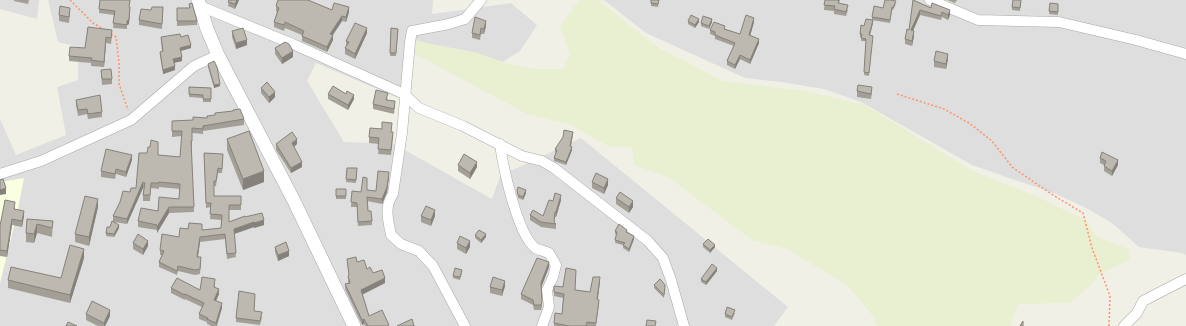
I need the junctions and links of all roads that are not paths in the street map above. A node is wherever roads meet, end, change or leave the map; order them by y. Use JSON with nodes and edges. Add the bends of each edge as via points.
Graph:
{"nodes":[{"id":1,"x":481,"y":0,"type":"edge"},
{"id":2,"x":930,"y":0,"type":"edge"},
{"id":3,"x":199,"y":3,"type":"edge"},
{"id":4,"x":1186,"y":54,"type":"edge"},
{"id":5,"x":218,"y":55,"type":"junction"},
{"id":6,"x":404,"y":94,"type":"junction"},
{"id":7,"x":500,"y":144,"type":"junction"},
{"id":8,"x":0,"y":174,"type":"edge"},
{"id":9,"x":1186,"y":279,"type":"edge"},
{"id":10,"x":354,"y":326,"type":"edge"},
{"id":11,"x":465,"y":326,"type":"edge"},
{"id":12,"x":542,"y":326,"type":"edge"},
{"id":13,"x":684,"y":326,"type":"edge"},
{"id":14,"x":1124,"y":326,"type":"edge"}],
"edges":[{"from":1,"to":6,"type":"street","via":[[465,19],[412,31]]},
{"from":2,"to":4,"type":"street","via":[[978,20],[1059,22]]},
{"from":3,"to":5,"type":"street"},
{"from":3,"to":6,"type":"street"},
{"from":5,"to":8,"type":"street","via":[[194,66],[131,120],[41,161]]},
{"from":5,"to":10,"type":"street","via":[[294,201]]},
{"from":6,"to":7,"type":"street","via":[[419,108]]},
{"from":6,"to":11,"type":"street","via":[[402,133],[393,194],[387,211],[391,235],[401,244],[419,251],[433,266]]},
{"from":7,"to":12,"type":"street","via":[[515,212],[535,248],[550,253],[556,265],[547,290],[549,307]]},
{"from":7,"to":13,"type":"street","via":[[522,156],[542,161],[554,168],[648,241],[663,258]]},
{"from":9,"to":14,"type":"street","via":[[1143,301],[1137,313]]}]}
